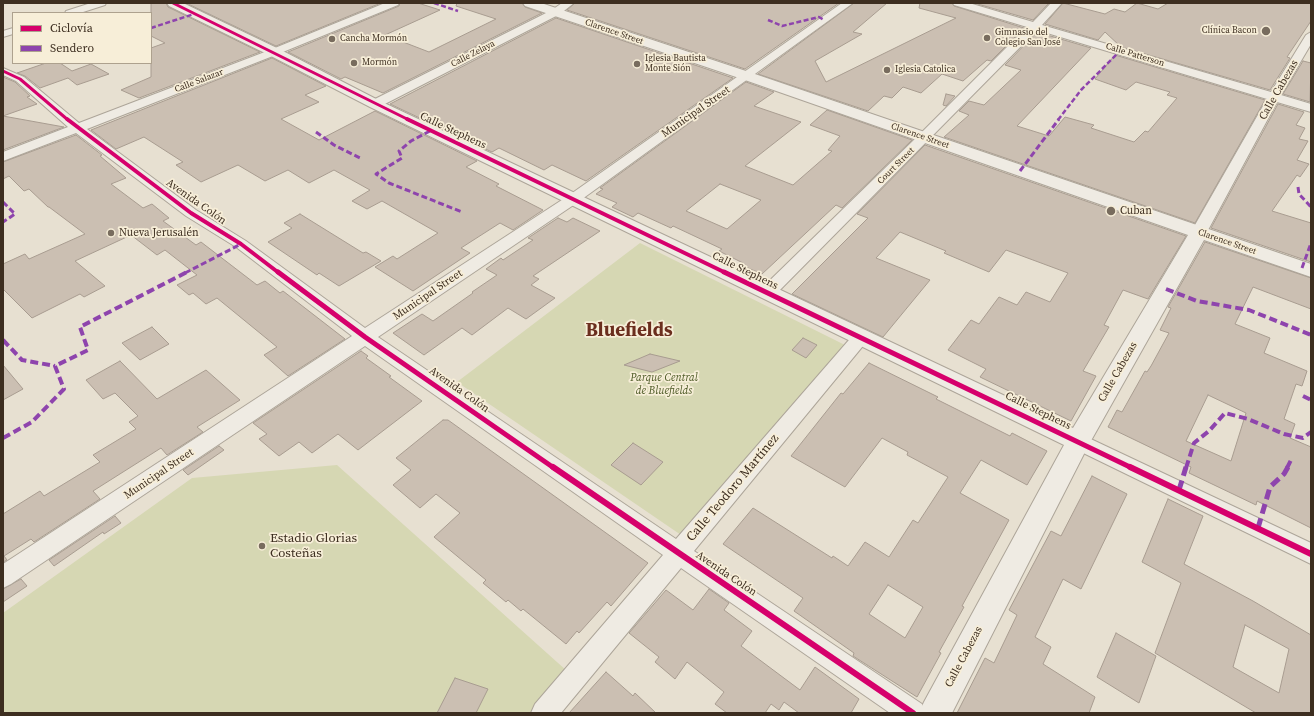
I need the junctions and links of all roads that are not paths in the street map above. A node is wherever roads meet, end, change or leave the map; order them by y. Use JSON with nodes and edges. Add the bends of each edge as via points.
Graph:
{"nodes":[{"id":1,"x":101,"y":3,"type":"edge"},
{"id":2,"x":173,"y":3,"type":"edge"},
{"id":3,"x":394,"y":3,"type":"edge"},
{"id":4,"x":529,"y":3,"type":"edge"},
{"id":5,"x":570,"y":3,"type":"edge"},
{"id":6,"x":848,"y":3,"type":"edge"},
{"id":7,"x":958,"y":3,"type":"edge"},
{"id":8,"x":1056,"y":3,"type":"edge"},
{"id":9,"x":73,"y":12,"type":"edge"},
{"id":10,"x":556,"y":12,"type":"junction"},
{"id":11,"x":1036,"y":26,"type":"junction"},
{"id":12,"x":1311,"y":35,"type":"edge"},
{"id":13,"x":274,"y":52,"type":"junction"},
{"id":14,"x":3,"y":71,"type":"edge"},
{"id":15,"x":747,"y":76,"type":"junction"},
{"id":16,"x":1273,"y":98,"type":"junction"},
{"id":17,"x":375,"y":104,"type":"junction"},
{"id":18,"x":1311,"y":108,"type":"edge"},
{"id":19,"x":77,"y":128,"type":"junction"},
{"id":20,"x":924,"y":138,"type":"junction"},
{"id":21,"x":3,"y":156,"type":"edge"},
{"id":22,"x":572,"y":199,"type":"junction"},
{"id":23,"x":1199,"y":232,"type":"junction"},
{"id":24,"x":1311,"y":271,"type":"edge"},
{"id":25,"x":767,"y":293,"type":"junction"},
{"id":26,"x":365,"y":337,"type":"junction"},
{"id":27,"x":861,"y":338,"type":"junction"},
{"id":28,"x":1078,"y":442,"type":"junction"},
{"id":29,"x":678,"y":553,"type":"junction"},
{"id":30,"x":1311,"y":554,"type":"edge"},
{"id":31,"x":3,"y":577,"type":"edge"},
{"id":32,"x":544,"y":713,"type":"edge"},
{"id":33,"x":913,"y":713,"type":"edge"},
{"id":34,"x":935,"y":713,"type":"edge"}],
"edges":[{"from":1,"to":9,"type":"street"},
{"from":2,"to":13,"type":"street","name":"Calle Stephens"},
{"from":3,"to":13,"type":"street","name":"Calle Salazar"},
{"from":4,"to":10,"type":"street","name":"Clarence Street"},
{"from":5,"to":10,"type":"street","name":"Calle Zelaya"},
{"from":6,"to":15,"type":"street","name":"Municipal Street"},
{"from":7,"to":11,"type":"street","name":"Calle Patterson"},
{"from":8,"to":11,"type":"street","name":"Court Street"},
{"from":10,"to":15,"type":"street","name":"Clarence Street"},
{"from":10,"to":17,"type":"street","name":"Calle Zelaya"},
{"from":11,"to":16,"type":"street","name":"Calle Patterson"},
{"from":11,"to":20,"type":"street","name":"Court Street"},
{"from":12,"to":16,"type":"street","name":"Calle Cabezas"},
{"from":13,"to":17,"type":"street","name":"Calle Stephens"},
{"from":13,"to":19,"type":"street","name":"Calle Salazar"},
{"from":14,"to":19,"type":"street","name":"Avenida Colón","via":[[20,79]]},
{"from":15,"to":20,"type":"street","name":"Clarence Street"},
{"from":15,"to":22,"type":"street","name":"Municipal Street"},
{"from":16,"to":18,"type":"street","name":"Calle Patterson"},
{"from":16,"to":23,"type":"street","name":"Calle Cabezas"},
{"from":17,"to":22,"type":"street","name":"Calle Stephens"},
{"from":19,"to":21,"type":"street","name":"Calle Salazar"},
{"from":19,"to":26,"type":"street","name":"Avenida Colón","via":[[191,213],[241,244]]},
{"from":20,"to":23,"type":"street","name":"Clarence Street"},
{"from":20,"to":25,"type":"street","name":"Court Street"},
{"from":22,"to":25,"type":"street","name":"Calle Stephens"},
{"from":22,"to":26,"type":"street","name":"Municipal Street"},
{"from":23,"to":24,"type":"street","name":"Clarence Street"},
{"from":23,"to":28,"type":"street","name":"Calle Cabezas"},
{"from":25,"to":27,"type":"street","name":"Calle Stephens"},
{"from":26,"to":29,"type":"street","name":"Avenida Colón"},
{"from":26,"to":31,"type":"street","name":"Municipal Street"},
{"from":27,"to":28,"type":"street","name":"Calle Stephens"},
{"from":27,"to":29,"type":"street","name":"Calle Teodoro Martínez"},
{"from":28,"to":30,"type":"street","name":"Calle Stephens"},
{"from":28,"to":34,"type":"street","name":"Calle Cabezas"},
{"from":29,"to":32,"type":"street","name":"Calle Teodoro Martínez"},
{"from":29,"to":33,"type":"street","name":"Avenida Colón"}]}
